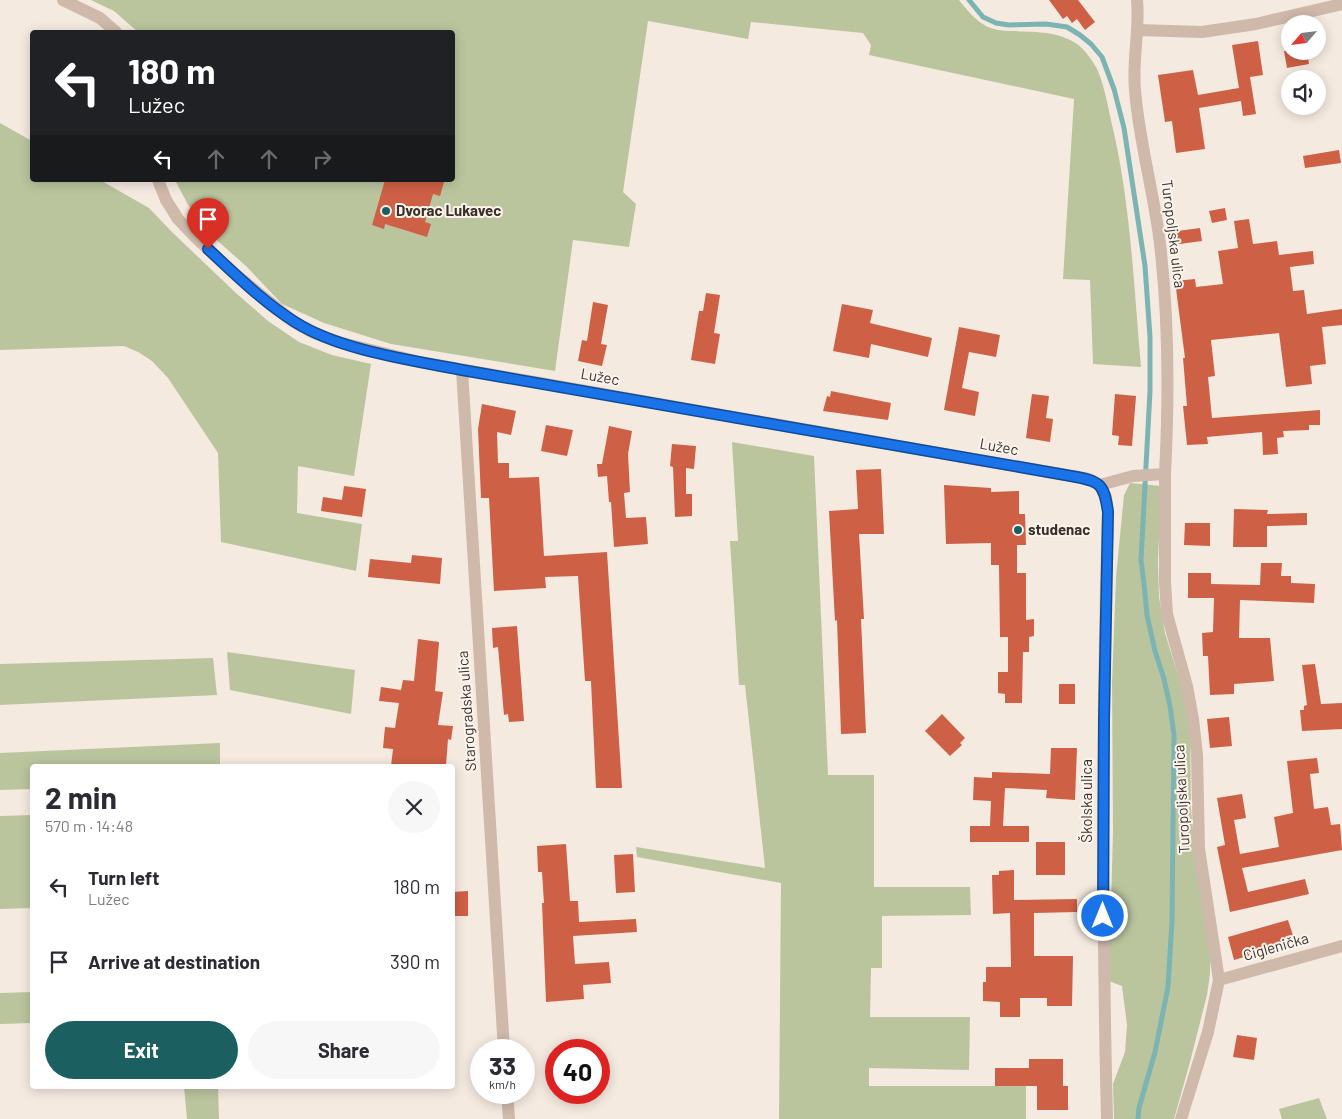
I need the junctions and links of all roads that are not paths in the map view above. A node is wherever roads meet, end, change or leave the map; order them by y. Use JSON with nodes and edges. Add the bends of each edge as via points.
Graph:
{"nodes":[{"id":1,"x":63,"y":0,"type":"edge"},
{"id":2,"x":1137,"y":0,"type":"edge"},
{"id":3,"x":1342,"y":4,"type":"edge"},
{"id":4,"x":114,"y":30,"type":"edge"},
{"id":5,"x":1138,"y":30,"type":"junction"},
{"id":6,"x":159,"y":182,"type":"edge"},
{"id":7,"x":462,"y":370,"type":"junction"},
{"id":8,"x":1160,"y":474,"type":"junction"},
{"id":9,"x":1100,"y":485,"type":"junction"},
{"id":10,"x":1342,"y":946,"type":"edge"},
{"id":11,"x":1219,"y":980,"type":"junction"},
{"id":12,"x":503,"y":1039,"type":"edge"},
{"id":13,"x":508,"y":1104,"type":"edge"},
{"id":14,"x":509,"y":1119,"type":"edge"},
{"id":15,"x":1107,"y":1119,"type":"edge"},
{"id":16,"x":1181,"y":1119,"type":"edge"}],
"edges":[{"from":1,"to":4,"type":"street","via":[[100,18]]},
{"from":2,"to":5,"type":"street","name":"Turopoljska ulica"},
{"from":3,"to":5,"type":"street","via":[[1256,24],[1202,32]]},
{"from":5,"to":8,"type":"street","name":"Turopoljska ulica","via":[[1135,91],[1160,243],[1167,328],[1168,417]]},
{"from":6,"to":7,"type":"street","name":"Lužec","via":[[166,200],[194,236],[241,280],[294,322],[338,342]]},
{"from":7,"to":9,"type":"street","name":"Lužec","via":[[1089,479]]},
{"from":7,"to":12,"type":"street","name":"Starogradska ulica"},
{"from":8,"to":9,"type":"street","via":[[1133,476]]},
{"from":8,"to":11,"type":"street","name":"Turopoljska ulica","via":[[1167,614],[1193,719],[1200,848]]},
{"from":9,"to":15,"type":"street","name":"Školska ulica","via":[[1108,512],[1103,925]]},
{"from":10,"to":11,"type":"street","name":"Ciglenička"},
{"from":11,"to":16,"type":"street","name":"Turopoljska ulica","via":[[1208,1032]]},
{"from":13,"to":14,"type":"street"}]}
